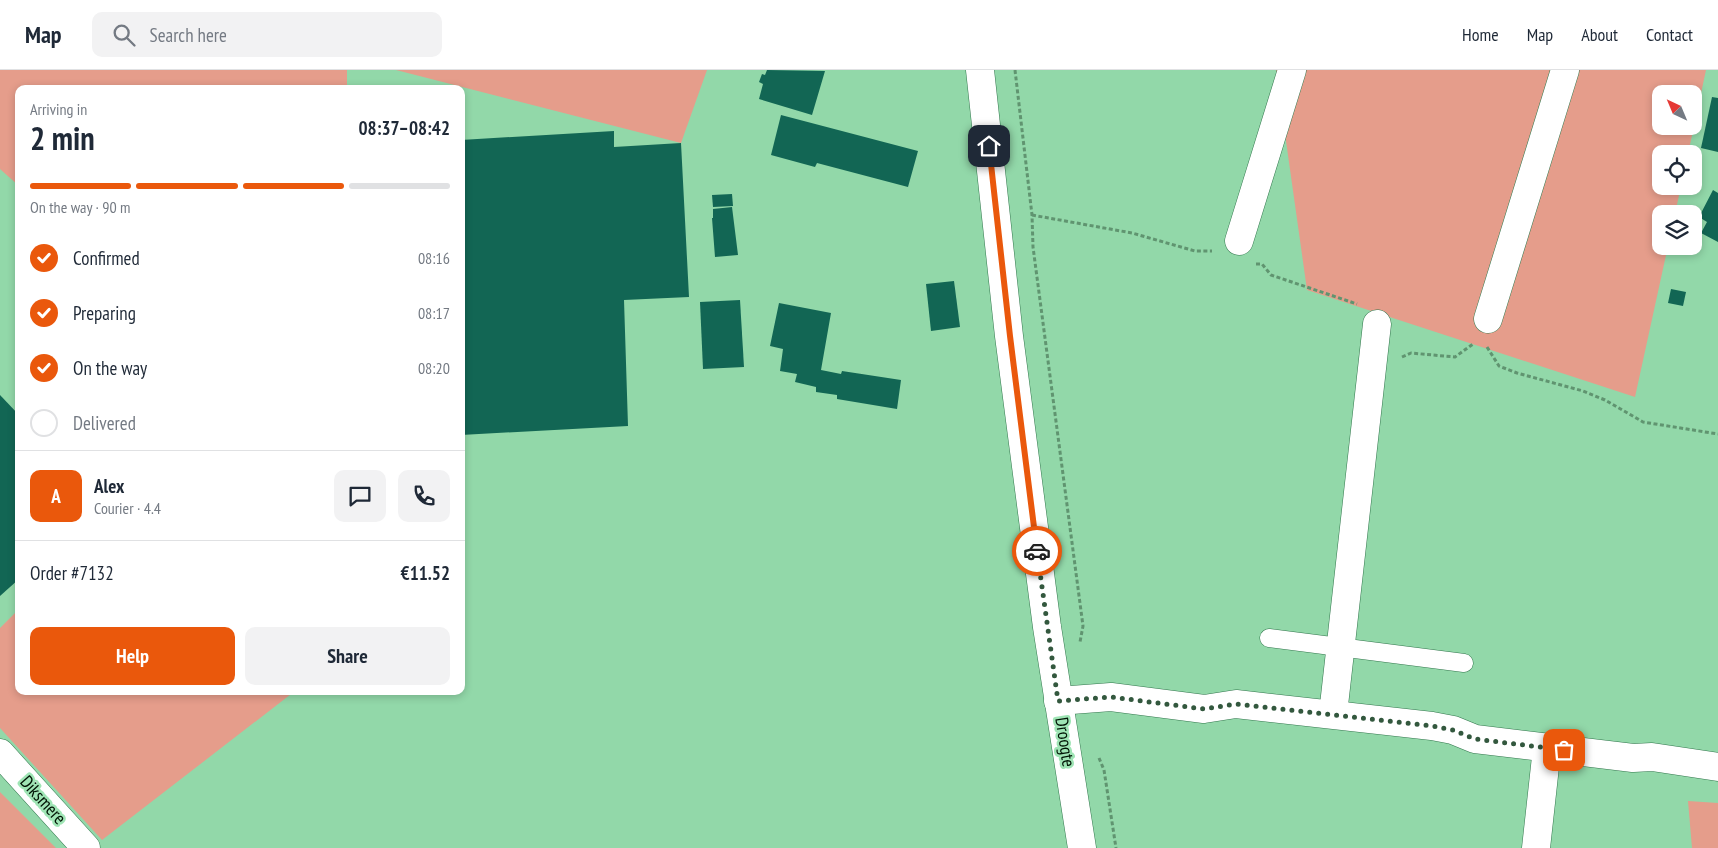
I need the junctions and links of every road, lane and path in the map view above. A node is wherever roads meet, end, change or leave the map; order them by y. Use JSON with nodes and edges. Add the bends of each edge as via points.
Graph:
{"nodes":[{"id":1,"x":980,"y":70,"type":"edge"},
{"id":2,"x":1015,"y":70,"type":"edge"},
{"id":3,"x":1292,"y":70,"type":"edge"},
{"id":4,"x":1565,"y":70,"type":"edge"},
{"id":5,"x":1032,"y":214,"type":"junction"},
{"id":6,"x":1246,"y":252,"type":"junction"},
{"id":7,"x":1377,"y":324,"type":"joint"},
{"id":8,"x":1485,"y":329,"type":"junction"},
{"id":9,"x":1372,"y":372,"type":"junction"},
{"id":10,"x":1718,"y":434,"type":"edge"},
{"id":11,"x":1269,"y":638,"type":"dead end"},
{"id":12,"x":1341,"y":647,"type":"junction"},
{"id":13,"x":1080,"y":648,"type":"dead end"},
{"id":14,"x":1464,"y":663,"type":"dead end"},
{"id":15,"x":1058,"y":701,"type":"junction"},
{"id":16,"x":1333,"y":714,"type":"junction"},
{"id":17,"x":1547,"y":748,"type":"junction"},
{"id":18,"x":0,"y":753,"type":"edge"},
{"id":19,"x":1097,"y":755,"type":"dead end"},
{"id":20,"x":1718,"y":767,"type":"edge"},
{"id":21,"x":86,"y":848,"type":"edge"},
{"id":22,"x":1082,"y":848,"type":"edge"},
{"id":23,"x":1116,"y":848,"type":"edge"},
{"id":24,"x":1536,"y":848,"type":"edge"}],
"edges":[{"from":1,"to":15,"type":"street","name":"Droogte","via":[[1010,336]]},
{"from":2,"to":5,"type":"path"},
{"from":3,"to":6,"type":"street"},
{"from":4,"to":8,"type":"street"},
{"from":5,"to":6,"type":"path","via":[[1132,233],[1195,251],[1225,249]]},
{"from":5,"to":13,"type":"path","via":[[1033,247],[1083,626]]},
{"from":6,"to":7,"type":"path","via":[[1271,275],[1368,309]]},
{"from":7,"to":9,"type":"street"},
{"from":8,"to":9,"type":"path","via":[[1455,357],[1411,353]]},
{"from":8,"to":10,"type":"path","via":[[1499,366],[1583,391],[1643,422]]},
{"from":9,"to":12,"type":"street"},
{"from":11,"to":12,"type":"lane"},
{"from":12,"to":14,"type":"lane"},
{"from":12,"to":16,"type":"street"},
{"from":15,"to":16,"type":"street","via":[[1111,697],[1204,709],[1236,704]]},
{"from":15,"to":22,"type":"street","name":"Droogte"},
{"from":16,"to":17,"type":"street","via":[[1432,726],[1475,739]]},
{"from":17,"to":20,"type":"street","via":[[1633,758],[1652,757]]},
{"from":17,"to":24,"type":"street"},
{"from":18,"to":21,"type":"street","name":"Diksmere"},
{"from":19,"to":23,"type":"path","via":[[1104,770]]}]}
